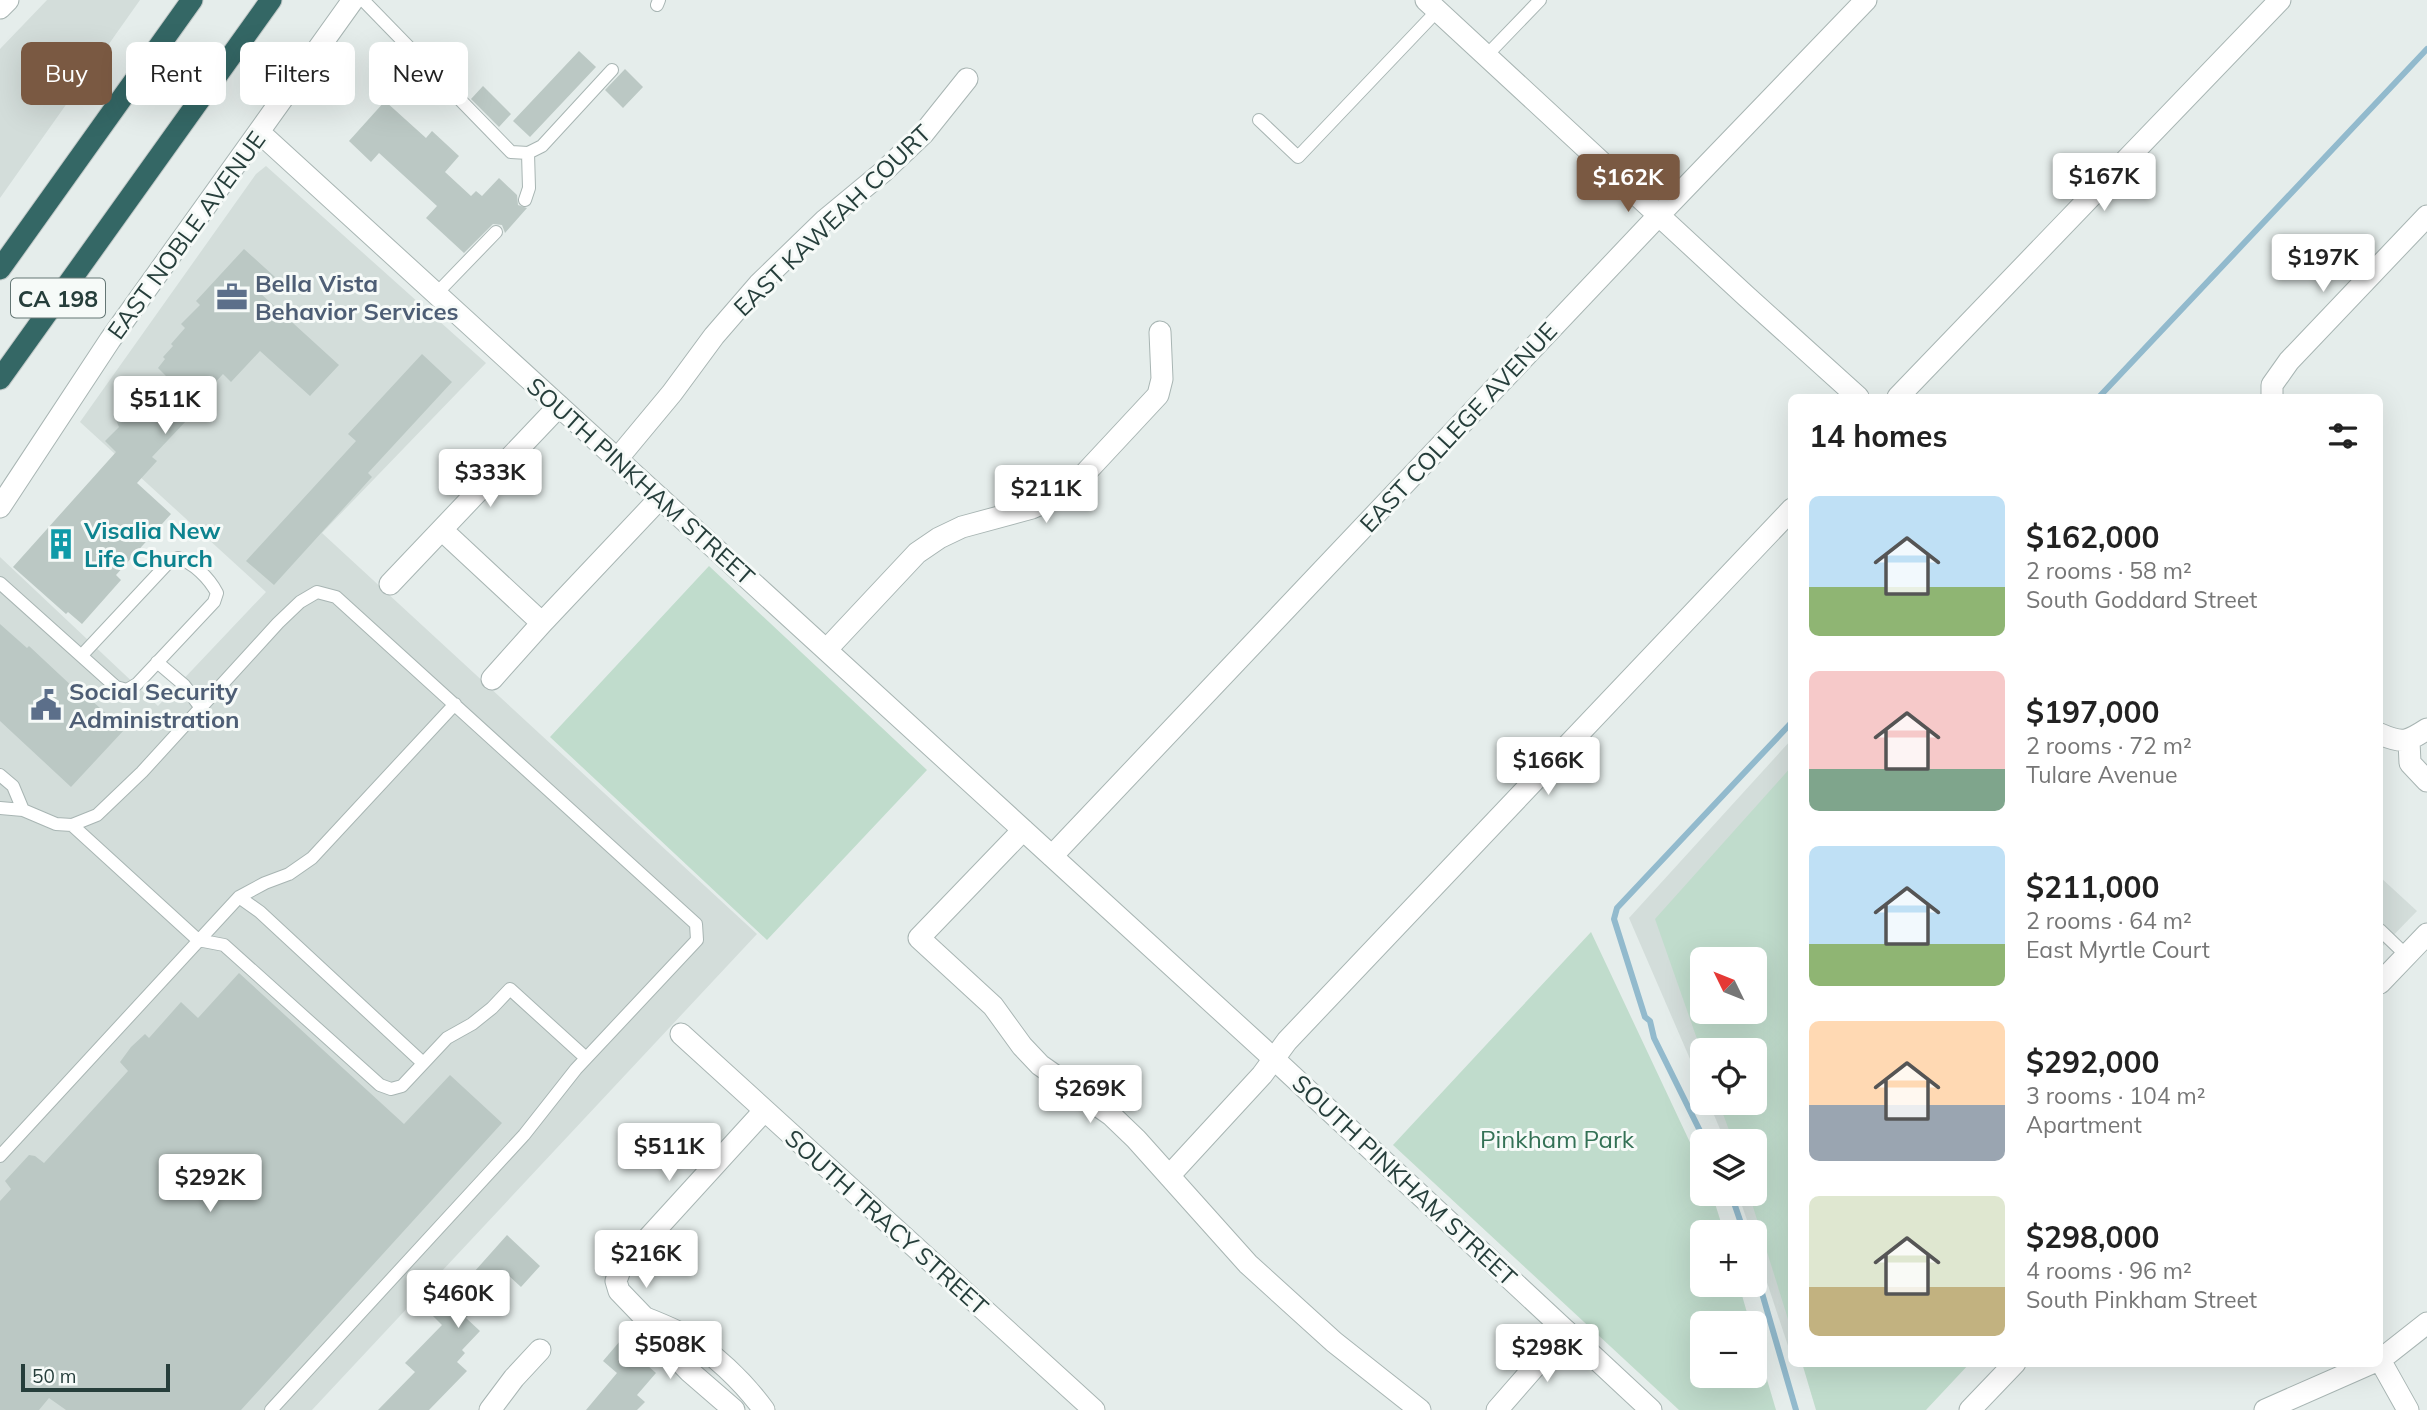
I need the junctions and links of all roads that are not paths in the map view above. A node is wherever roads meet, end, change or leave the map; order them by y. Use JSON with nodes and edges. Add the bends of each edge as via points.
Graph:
{"nodes":[{"id":1,"x":8,"y":0,"type":"edge"},
{"id":2,"x":192,"y":0,"type":"edge"},
{"id":3,"x":271,"y":0,"type":"edge"},
{"id":4,"x":354,"y":0,"type":"edge"},
{"id":5,"x":363,"y":0,"type":"edge"},
{"id":6,"x":1540,"y":0,"type":"edge"},
{"id":7,"x":1866,"y":0,"type":"edge"},
{"id":8,"x":2280,"y":0,"type":"edge"},
{"id":9,"x":1431,"y":5,"type":"edge"},
{"id":10,"x":0,"y":8,"type":"edge"},
{"id":11,"x":1487,"y":55,"type":"junction"},
{"id":12,"x":612,"y":70,"type":"dead end"},
{"id":13,"x":967,"y":79,"type":"dead end"},
{"id":14,"x":1259,"y":120,"type":"dead end"},
{"id":15,"x":259,"y":132,"type":"junction"},
{"id":16,"x":528,"y":153,"type":"junction"},
{"id":17,"x":525,"y":200,"type":"dead end"},
{"id":18,"x":1659,"y":215,"type":"junction"},
{"id":19,"x":2427,"y":216,"type":"edge"},
{"id":20,"x":496,"y":232,"type":"dead end"},
{"id":21,"x":0,"y":269,"type":"edge"},
{"id":22,"x":437,"y":293,"type":"junction"},
{"id":23,"x":1160,"y":332,"type":"dead end"},
{"id":24,"x":0,"y":379,"type":"edge"},
{"id":25,"x":1855,"y":394,"type":"edge"},
{"id":26,"x":1901,"y":394,"type":"edge"},
{"id":27,"x":2272,"y":394,"type":"edge"},
{"id":28,"x":559,"y":406,"type":"junction"},
{"id":29,"x":618,"y":458,"type":"junction"},
{"id":30,"x":660,"y":498,"type":"junction"},
{"id":31,"x":0,"y":507,"type":"edge"},
{"id":32,"x":1788,"y":513,"type":"edge"},
{"id":33,"x":442,"y":530,"type":"junction"},
{"id":34,"x":0,"y":583,"type":"edge"},
{"id":35,"x":390,"y":584,"type":"dead end"},
{"id":36,"x":542,"y":623,"type":"junction"},
{"id":37,"x":827,"y":649,"type":"junction"},
{"id":38,"x":82,"y":655,"type":"junction"},
{"id":39,"x":158,"y":662,"type":"junction"},
{"id":40,"x":492,"y":679,"type":"dead end"},
{"id":41,"x":455,"y":704,"type":"junction"},
{"id":42,"x":201,"y":708,"type":"junction"},
{"id":43,"x":2427,"y":729,"type":"edge"},
{"id":44,"x":2383,"y":735,"type":"edge"},
{"id":45,"x":2409,"y":741,"type":"junction"},
{"id":46,"x":0,"y":775,"type":"edge"},
{"id":47,"x":2427,"y":781,"type":"edge"},
{"id":48,"x":0,"y":808,"type":"edge"},
{"id":49,"x":23,"y":810,"type":"junction"},
{"id":50,"x":72,"y":825,"type":"junction"},
{"id":51,"x":1023,"y":830,"type":"junction"},
{"id":52,"x":1052,"y":856,"type":"junction"},
{"id":53,"x":239,"y":897,"type":"junction"},
{"id":54,"x":2383,"y":933,"type":"edge"},
{"id":55,"x":2427,"y":934,"type":"edge"},
{"id":56,"x":198,"y":940,"type":"junction"},
{"id":57,"x":2406,"y":956,"type":"junction"},
{"id":58,"x":2383,"y":980,"type":"edge"},
{"id":59,"x":681,"y":1034,"type":"dead end"},
{"id":60,"x":586,"y":1058,"type":"junction"},
{"id":61,"x":1274,"y":1059,"type":"junction"},
{"id":62,"x":423,"y":1063,"type":"junction"},
{"id":63,"x":764,"y":1111,"type":"junction"},
{"id":64,"x":0,"y":1156,"type":"edge"},
{"id":65,"x":1169,"y":1175,"type":"junction"},
{"id":66,"x":644,"y":1317,"type":"junction"},
{"id":67,"x":2427,"y":1323,"type":"edge"},
{"id":68,"x":1566,"y":1331,"type":"junction"},
{"id":69,"x":540,"y":1350,"type":"dead end"},
{"id":70,"x":2383,"y":1358,"type":"edge"},
{"id":71,"x":2383,"y":1365,"type":"edge"},
{"id":72,"x":2011,"y":1367,"type":"edge"},
{"id":73,"x":2363,"y":1367,"type":"edge"},
{"id":74,"x":271,"y":1410,"type":"edge"},
{"id":75,"x":490,"y":1410,"type":"edge"},
{"id":76,"x":734,"y":1410,"type":"edge"},
{"id":77,"x":764,"y":1410,"type":"edge"},
{"id":78,"x":1094,"y":1410,"type":"edge"},
{"id":79,"x":1420,"y":1410,"type":"edge"},
{"id":80,"x":1497,"y":1410,"type":"edge"},
{"id":81,"x":1651,"y":1410,"type":"edge"},
{"id":82,"x":1970,"y":1410,"type":"edge"},
{"id":83,"x":2264,"y":1410,"type":"edge"},
{"id":84,"x":2408,"y":1410,"type":"edge"}],
"edges":[{"from":1,"to":10,"type":"street"},
{"from":2,"to":21,"type":"highway","number":"CA 198"},
{"from":3,"to":24,"type":"highway","number":"CA 198"},
{"from":4,"to":15,"type":"street","name":"EAST NOBLE AVENUE"},
{"from":5,"to":16,"type":"lane","via":[[511,152]]},
{"from":6,"to":11,"type":"lane"},
{"from":7,"to":18,"type":"street","name":"EAST COLLEGE AVENUE"},
{"from":8,"to":26,"type":"street"},
{"from":9,"to":11,"type":"street"},
{"from":9,"to":14,"type":"lane","via":[[1298,157]]},
{"from":11,"to":18,"type":"street"},
{"from":12,"to":16,"type":"lane","via":[[542,146]]},
{"from":13,"to":29,"type":"street","name":"EAST KAWEAH COURT","via":[[923,134],[759,284]]},
{"from":15,"to":22,"type":"street","name":"SOUTH PINKHAM STREET"},
{"from":15,"to":31,"type":"street","name":"EAST NOBLE AVENUE","via":[[110,340]]},
{"from":16,"to":17,"type":"lane","via":[[530,188]]},
{"from":18,"to":25,"type":"street"},
{"from":18,"to":52,"type":"street","name":"EAST COLLEGE AVENUE"},
{"from":19,"to":27,"type":"street","via":[[2289,361],[2272,385]]},
{"from":20,"to":22,"type":"lane"},
{"from":22,"to":28,"type":"street","name":"SOUTH PINKHAM STREET"},
{"from":23,"to":37,"type":"street","via":[[1158,395],[1077,482],[1032,508],[939,538],[917,553]]},
{"from":28,"to":29,"type":"street","name":"SOUTH PINKHAM STREET"},
{"from":28,"to":33,"type":"street"},
{"from":29,"to":30,"type":"street","name":"SOUTH PINKHAM STREET"},
{"from":30,"to":36,"type":"street"},
{"from":30,"to":37,"type":"street","name":"SOUTH PINKHAM STREET"},
{"from":32,"to":61,"type":"street"},
{"from":33,"to":35,"type":"street"},
{"from":33,"to":36,"type":"street"},
{"from":34,"to":38,"type":"lane"},
{"from":36,"to":40,"type":"street"},
{"from":37,"to":51,"type":"street","name":"SOUTH PINKHAM STREET"},
{"from":38,"to":39,"type":"lane","via":[[116,687],[127,690]]},
{"from":38,"to":39,"type":"lane","via":[[168,563],[178,558],[189,562],[217,593],[214,602]]},
{"from":39,"to":42,"type":"lane"},
{"from":41,"to":42,"type":"lane","via":[[336,597],[317,592],[278,623]]},
{"from":41,"to":53,"type":"lane","via":[[312,858]]},
{"from":41,"to":60,"type":"lane","via":[[696,924],[697,940]]},
{"from":42,"to":50,"type":"lane","via":[[123,792],[97,815]]},
{"from":43,"to":45,"type":"street"},
{"from":44,"to":45,"type":"street"},
{"from":45,"to":47,"type":"street","via":[[2410,763]]},
{"from":46,"to":49,"type":"lane","via":[[13,786]]},
{"from":48,"to":49,"type":"lane"},
{"from":49,"to":50,"type":"lane","via":[[56,824]]},
{"from":50,"to":56,"type":"lane"},
{"from":51,"to":52,"type":"street","name":"SOUTH PINKHAM STREET"},
{"from":51,"to":65,"type":"street","via":[[919,939],[993,1006],[1040,1065],[1111,1115]]},
{"from":52,"to":61,"type":"street","name":"SOUTH PINKHAM STREET"},
{"from":53,"to":56,"type":"lane"},
{"from":53,"to":62,"type":"lane"},
{"from":54,"to":57,"type":"lane"},
{"from":55,"to":57,"type":"street"},
{"from":56,"to":62,"type":"lane","via":[[224,945],[380,1085],[402,1086]]},
{"from":56,"to":64,"type":"lane"},
{"from":57,"to":58,"type":"street"},
{"from":59,"to":63,"type":"street","name":"SOUTH TRACY STREET"},
{"from":60,"to":62,"type":"lane","via":[[510,989]]},
{"from":60,"to":74,"type":"lane","via":[[524,1135]]},
{"from":61,"to":65,"type":"street","name":"SOUTH PINKHAM STREET"},
{"from":61,"to":68,"type":"street","name":"SOUTH PINKHAM STREET"},
{"from":63,"to":66,"type":"street","via":[[620,1270],[619,1292]]},
{"from":63,"to":78,"type":"street","name":"SOUTH TRACY STREET"},
{"from":65,"to":79,"type":"street","via":[[1248,1264],[1334,1342]]},
{"from":66,"to":76,"type":"street","via":[[663,1344]]},
{"from":66,"to":77,"type":"street","via":[[682,1334],[718,1362]]},
{"from":67,"to":70,"type":"street"},
{"from":68,"to":80,"type":"street"},
{"from":68,"to":81,"type":"street","name":"SOUTH PINKHAM STREET"},
{"from":69,"to":75,"type":"street"},
{"from":71,"to":84,"type":"street"},
{"from":72,"to":82,"type":"street"},
{"from":73,"to":83,"type":"street"}]}
